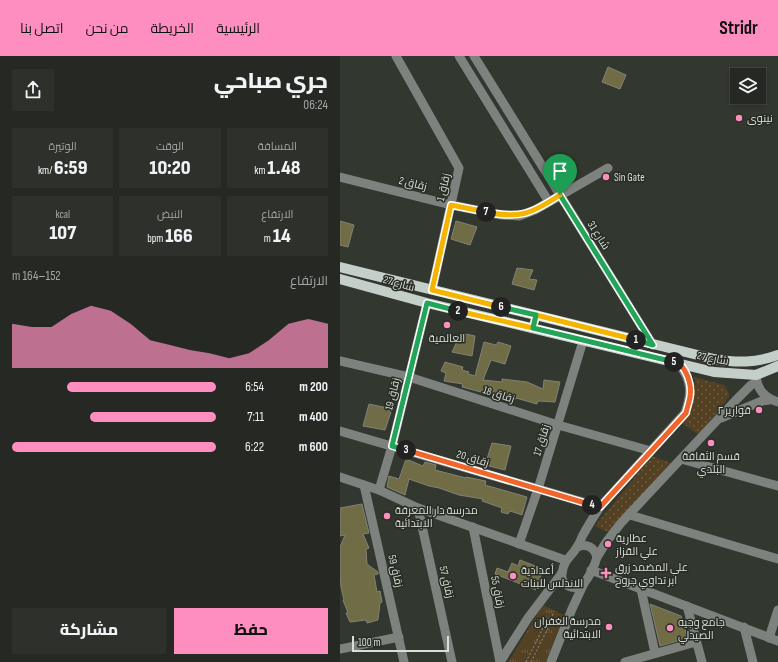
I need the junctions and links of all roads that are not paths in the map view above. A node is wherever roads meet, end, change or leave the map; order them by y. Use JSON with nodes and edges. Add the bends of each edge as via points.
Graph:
{"nodes":[{"id":1,"x":396,"y":56,"type":"edge"},
{"id":2,"x":459,"y":56,"type":"edge"},
{"id":3,"x":474,"y":56,"type":"edge"},
{"id":4,"x":608,"y":168,"type":"dead end"},
{"id":5,"x":340,"y":177,"type":"edge"},
{"id":6,"x":560,"y":195,"type":"junction"},
{"id":7,"x":549,"y":202,"type":"junction"},
{"id":8,"x":451,"y":205,"type":"junction"},
{"id":9,"x":340,"y":267,"type":"edge"},
{"id":10,"x":340,"y":279,"type":"edge"},
{"id":11,"x":432,"y":290,"type":"junction"},
{"id":12,"x":427,"y":303,"type":"junction"},
{"id":13,"x":536,"y":315,"type":"junction"},
{"id":14,"x":533,"y":328,"type":"junction"},
{"id":15,"x":583,"y":341,"type":"junction"},
{"id":16,"x":653,"y":345,"type":"junction"},
{"id":17,"x":778,"y":355,"type":"edge"},
{"id":18,"x":340,"y":361,"type":"edge"},
{"id":19,"x":678,"y":363,"type":"junction"},
{"id":20,"x":778,"y":366,"type":"edge"},
{"id":21,"x":409,"y":378,"type":"junction"},
{"id":22,"x":756,"y":378,"type":"junction"},
{"id":23,"x":774,"y":401,"type":"edge"},
{"id":24,"x":720,"y":419,"type":"junction"},
{"id":25,"x":558,"y":425,"type":"junction"},
{"id":26,"x":340,"y":431,"type":"edge"},
{"id":27,"x":392,"y":446,"type":"junction"},
{"id":28,"x":651,"y":450,"type":"junction"},
{"id":29,"x":681,"y":459,"type":"junction"},
{"id":30,"x":340,"y":477,"type":"edge"},
{"id":31,"x":364,"y":485,"type":"junction"},
{"id":32,"x":778,"y":486,"type":"edge"},
{"id":33,"x":379,"y":490,"type":"junction"},
{"id":34,"x":538,"y":490,"type":"junction"},
{"id":35,"x":600,"y":507,"type":"junction"},
{"id":36,"x":418,"y":508,"type":"junction"},
{"id":37,"x":630,"y":515,"type":"junction"},
{"id":38,"x":472,"y":527,"type":"junction"},
{"id":39,"x":519,"y":544,"type":"junction"},
{"id":40,"x":577,"y":547,"type":"junction"},
{"id":41,"x":597,"y":557,"type":"junction"},
{"id":42,"x":778,"y":559,"type":"edge"},
{"id":43,"x":565,"y":560,"type":"junction"},
{"id":44,"x":591,"y":570,"type":"junction"},
{"id":45,"x":562,"y":573,"type":"junction"},
{"id":46,"x":584,"y":583,"type":"junction"},
{"id":47,"x":570,"y":587,"type":"junction"},
{"id":48,"x":641,"y":589,"type":"junction"},
{"id":49,"x":546,"y":594,"type":"junction"},
{"id":50,"x":687,"y":606,"type":"junction"},
{"id":51,"x":572,"y":609,"type":"junction"},
{"id":52,"x":778,"y":610,"type":"edge"},
{"id":53,"x":744,"y":627,"type":"junction"},
{"id":54,"x":399,"y":637,"type":"junction"},
{"id":55,"x":774,"y":639,"type":"edge"},
{"id":56,"x":696,"y":642,"type":"junction"},
{"id":57,"x":340,"y":649,"type":"edge"},
{"id":58,"x":655,"y":653,"type":"junction"},
{"id":59,"x":404,"y":662,"type":"edge"},
{"id":60,"x":452,"y":662,"type":"edge"},
{"id":61,"x":500,"y":662,"type":"edge"},
{"id":62,"x":551,"y":662,"type":"edge"},
{"id":63,"x":625,"y":662,"type":"edge"},
{"id":64,"x":702,"y":662,"type":"edge"},
{"id":65,"x":754,"y":662,"type":"edge"}],
"edges":[{"from":1,"to":8,"type":"street","name":"زقاق 1","via":[[459,168]]},
{"from":2,"to":7,"type":"street"},
{"from":3,"to":6,"type":"street","name":"شارع 31"},
{"from":4,"to":6,"type":"street","name":"زقاق 2"},
{"from":5,"to":8,"type":"street","name":"زقاق 2"},
{"from":6,"to":7,"type":"street","name":"زقاق 2"},
{"from":6,"to":16,"type":"street","name":"شارع 31"},
{"from":7,"to":8,"type":"street","name":"زقاق 2","via":[[519,216],[502,216]]},
{"from":8,"to":11,"type":"street","name":"زقاق 1"},
{"from":9,"to":11,"type":"main road","name":"شارع 27"},
{"from":10,"to":12,"type":"main road","name":"شارع 27"},
{"from":11,"to":13,"type":"main road","name":"شارع 27"},
{"from":12,"to":14,"type":"main road","name":"شارع 27"},
{"from":12,"to":21,"type":"street","name":"زقاق 19"},
{"from":13,"to":14,"type":"main road"},
{"from":13,"to":16,"type":"main road","name":"شارع 27"},
{"from":14,"to":15,"type":"main road","name":"شارع 27"},
{"from":15,"to":19,"type":"main road","name":"شارع 27"},
{"from":15,"to":25,"type":"street","name":"زقاق 17"},
{"from":16,"to":17,"type":"main road","name":"شارع 27","via":[[733,362],[754,362]]},
{"from":18,"to":21,"type":"street","name":"زقاق 18"},
{"from":19,"to":22,"type":"main road","name":"شارع 27","via":[[714,372]]},
{"from":19,"to":28,"type":"street","via":[[684,370],[690,387],[686,413]]},
{"from":20,"to":22,"type":"main road","name":"شارع 27"},
{"from":21,"to":25,"type":"street","name":"زقاق 18"},
{"from":21,"to":27,"type":"street","name":"زقاق 19"},
{"from":22,"to":23,"type":"street","via":[[760,390]]},
{"from":22,"to":24,"type":"street"},
{"from":23,"to":24,"type":"street","via":[[762,401]]},
{"from":24,"to":29,"type":"street"},
{"from":25,"to":28,"type":"street","name":"زقاق 18"},
{"from":25,"to":34,"type":"street","name":"زقاق 17"},
{"from":26,"to":27,"type":"street","name":"زقاق 20"},
{"from":27,"to":33,"type":"street","name":"زقاق 19"},
{"from":27,"to":34,"type":"street","name":"زقاق 20"},
{"from":28,"to":35,"type":"street"},
{"from":29,"to":32,"type":"street"},
{"from":29,"to":37,"type":"street"},
{"from":30,"to":31,"type":"street"},
{"from":31,"to":33,"type":"street"},
{"from":31,"to":54,"type":"street","name":"زقاق 59"},
{"from":33,"to":36,"type":"street"},
{"from":34,"to":35,"type":"street","name":"زقاق 20"},
{"from":34,"to":39,"type":"street","name":"زقاق 17"},
{"from":35,"to":40,"type":"street"},
{"from":36,"to":38,"type":"street"},
{"from":36,"to":60,"type":"street","name":"زقاق 57"},
{"from":37,"to":41,"type":"street","via":[[612,533]]},
{"from":37,"to":42,"type":"street"},
{"from":38,"to":39,"type":"street"},
{"from":38,"to":61,"type":"street","name":"زقاق 55"},
{"from":39,"to":43,"type":"street"},
{"from":40,"to":41,"type":"street","via":[[588,546],[594,550]]},
{"from":40,"to":43,"type":"street"},
{"from":41,"to":44,"type":"street"},
{"from":43,"to":45,"type":"street"},
{"from":44,"to":46,"type":"street"},
{"from":44,"to":48,"type":"street"},
{"from":45,"to":47,"type":"street","via":[[564,582]]},
{"from":45,"to":49,"type":"street"},
{"from":46,"to":47,"type":"street","via":[[578,587]]},
{"from":46,"to":51,"type":"street"},
{"from":47,"to":49,"type":"street"},
{"from":47,"to":51,"type":"street"},
{"from":48,"to":50,"type":"street"},
{"from":48,"to":58,"type":"street"},
{"from":49,"to":61,"type":"street"},
{"from":50,"to":53,"type":"street"},
{"from":50,"to":56,"type":"street"},
{"from":51,"to":62,"type":"street"},
{"from":52,"to":55,"type":"street"},
{"from":53,"to":55,"type":"street"},
{"from":53,"to":65,"type":"street"},
{"from":54,"to":57,"type":"street"},
{"from":54,"to":59,"type":"street","name":"زقاق 59"},
{"from":56,"to":58,"type":"street"},
{"from":56,"to":64,"type":"street"},
{"from":58,"to":63,"type":"street"}]}
